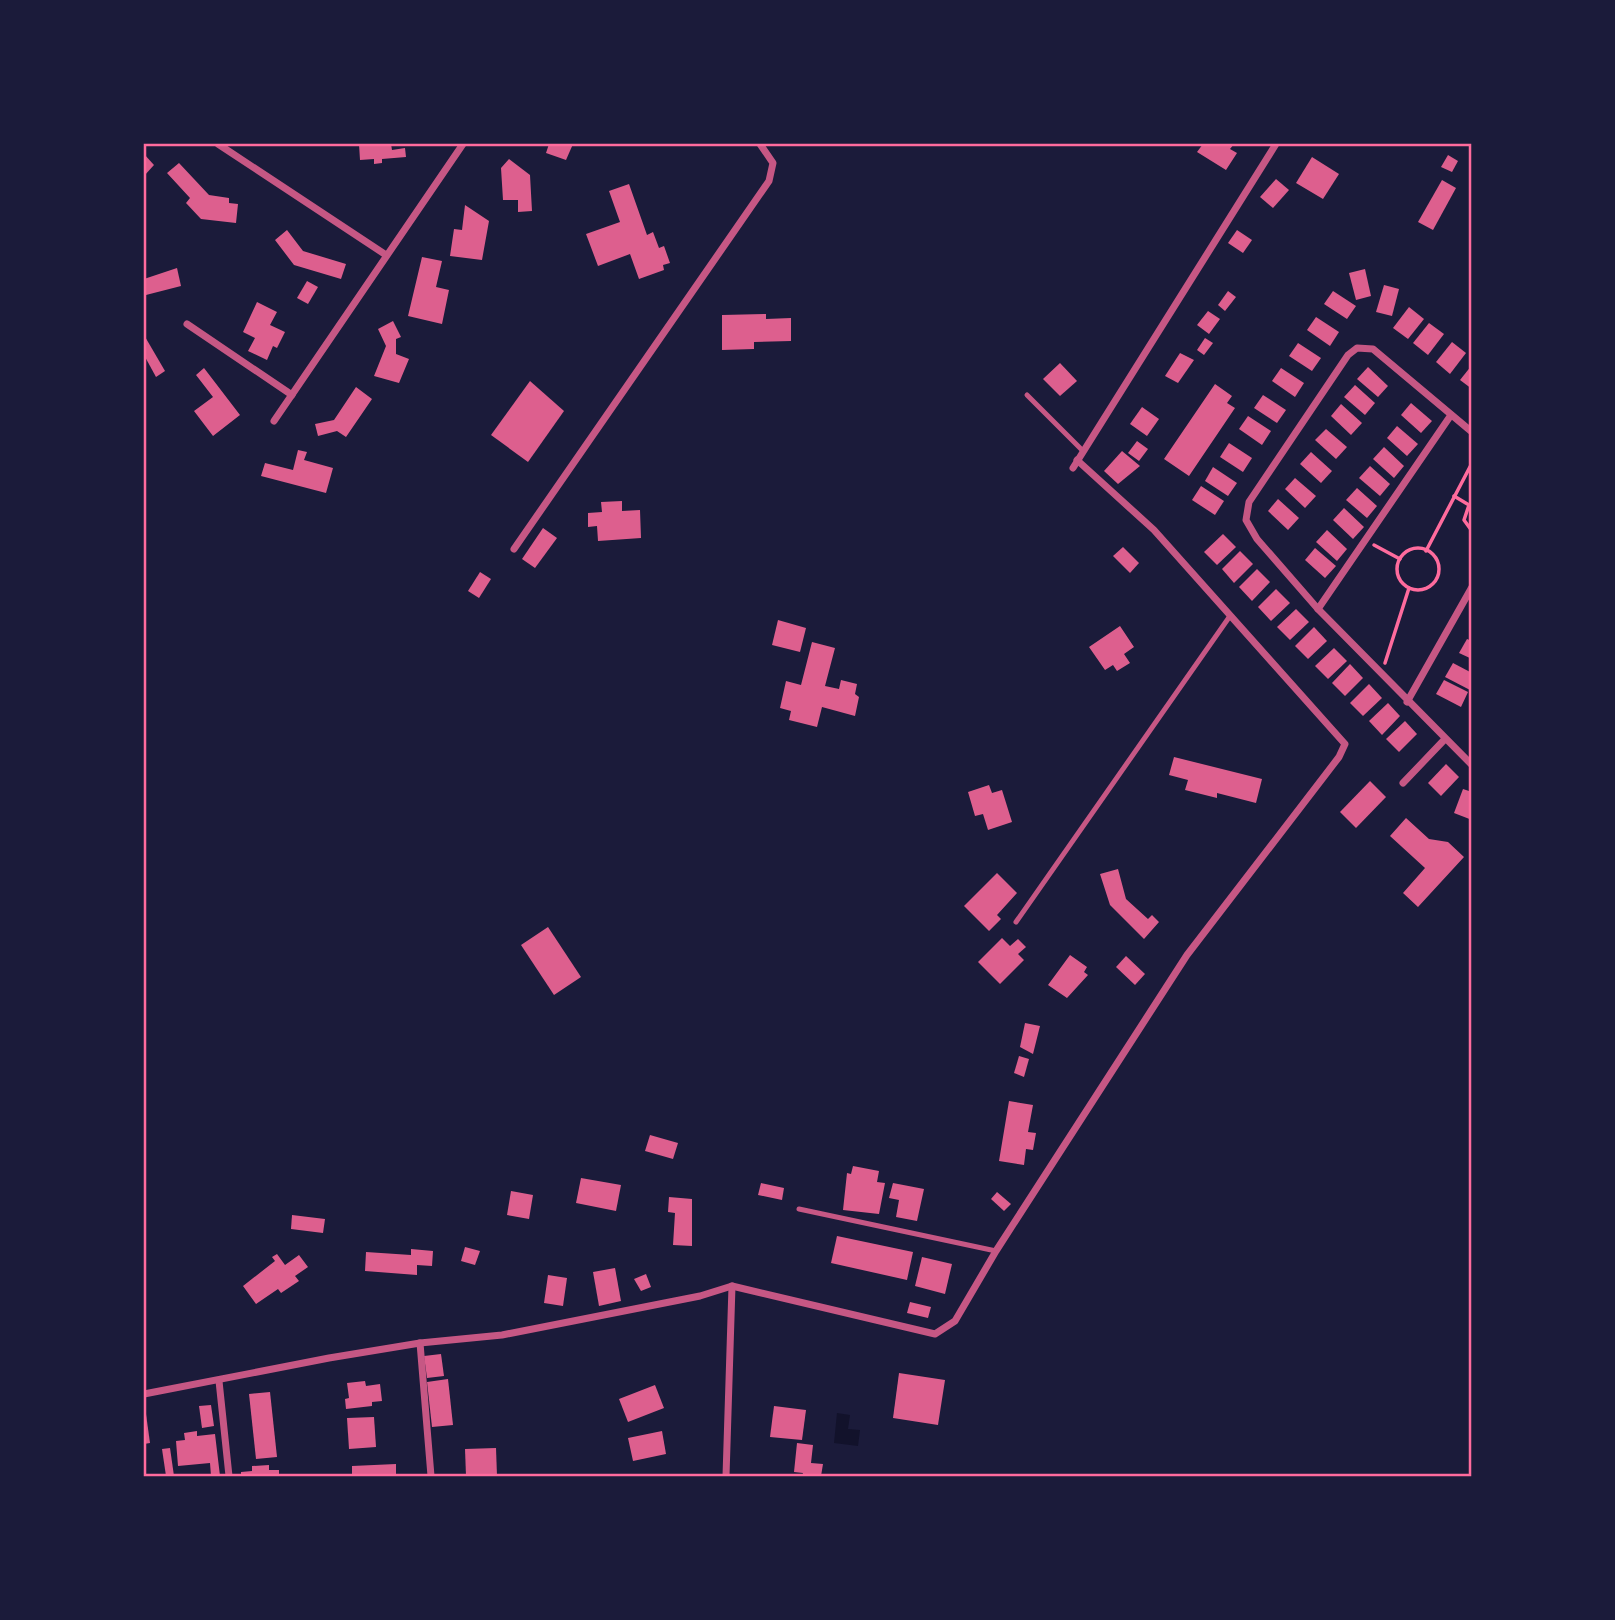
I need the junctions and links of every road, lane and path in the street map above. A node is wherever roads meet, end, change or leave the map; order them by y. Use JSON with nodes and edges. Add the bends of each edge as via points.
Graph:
{"nodes":[{"id":1,"x":220,"y":144,"type":"edge"},
{"id":2,"x":463,"y":144,"type":"edge"},
{"id":3,"x":760,"y":144,"type":"edge"},
{"id":4,"x":1276,"y":144,"type":"edge"},
{"id":5,"x":386,"y":256,"type":"junction"},
{"id":6,"x":187,"y":324,"type":"dead end"},
{"id":7,"x":292,"y":395,"type":"junction"},
{"id":8,"x":1027,"y":395,"type":"dead end"},
{"id":9,"x":1451,"y":415,"type":"junction"},
{"id":10,"x":274,"y":421,"type":"dead end"},
{"id":11,"x":1472,"y":432,"type":"edge"},
{"id":12,"x":1082,"y":450,"type":"junction"},
{"id":13,"x":1472,"y":463,"type":"edge"},
{"id":14,"x":1454,"y":496,"type":"junction"},
{"id":15,"x":1472,"y":531,"type":"edge"},
{"id":16,"x":1366,"y":541,"type":"junction"},
{"id":17,"x":514,"y":549,"type":"dead end"},
{"id":18,"x":1426,"y":551,"type":"junction"},
{"id":19,"x":1400,"y":559,"type":"junction"},
{"id":20,"x":1472,"y":587,"type":"edge"},
{"id":21,"x":1409,"y":588,"type":"junction"},
{"id":22,"x":1318,"y":609,"type":"junction"},
{"id":23,"x":1230,"y":616,"type":"junction"},
{"id":24,"x":1381,"y":675,"type":"junction"},
{"id":25,"x":1408,"y":702,"type":"junction"},
{"id":26,"x":1445,"y":740,"type":"junction"},
{"id":27,"x":1472,"y":765,"type":"edge"},
{"id":28,"x":1403,"y":783,"type":"dead end"},
{"id":29,"x":1016,"y":922,"type":"dead end"},
{"id":30,"x":799,"y":1209,"type":"dead end"},
{"id":31,"x":996,"y":1251,"type":"junction"},
{"id":32,"x":732,"y":1286,"type":"junction"},
{"id":33,"x":420,"y":1343,"type":"junction"},
{"id":34,"x":219,"y":1381,"type":"junction"},
{"id":35,"x":144,"y":1394,"type":"edge"},
{"id":36,"x":229,"y":1476,"type":"edge"},
{"id":37,"x":431,"y":1476,"type":"edge"},
{"id":38,"x":726,"y":1476,"type":"edge"}],
"edges":[{"from":1,"to":5,"type":"street"},
{"from":2,"to":5,"type":"street"},
{"from":3,"to":17,"type":"street","via":[[773,163],[769,181]]},
{"from":4,"to":12,"type":"street"},
{"from":5,"to":7,"type":"street"},
{"from":6,"to":7,"type":"street"},
{"from":7,"to":10,"type":"street"},
{"from":8,"to":12,"type":"lane"},
{"from":9,"to":11,"type":"street"},
{"from":9,"to":16,"type":"street"},
{"from":9,"to":22,"type":"street","via":[[1373,349],[1357,348],[1348,355],[1249,502],[1246,514],[1257,538]]},
{"from":12,"to":23,"type":"street","via":[[1075,464],[1154,530]]},
{"from":13,"to":14,"type":"path"},
{"from":14,"to":15,"type":"path","via":[[1469,505],[1464,520]]},
{"from":14,"to":18,"type":"path"},
{"from":16,"to":19,"type":"path"},
{"from":16,"to":22,"type":"street"},
{"from":18,"to":19,"type":"path","via":[[1410,550]]},
{"from":18,"to":21,"type":"path","via":[[1437,562],[1437,576],[1423,590]]},
{"from":19,"to":21,"type":"path","via":[[1399,579]]},
{"from":20,"to":25,"type":"street"},
{"from":21,"to":24,"type":"path"},
{"from":22,"to":24,"type":"street"},
{"from":23,"to":29,"type":"lane"},
{"from":23,"to":31,"type":"street","via":[[1345,744],[1187,955]]},
{"from":24,"to":25,"type":"street"},
{"from":25,"to":26,"type":"street"},
{"from":26,"to":27,"type":"street"},
{"from":26,"to":28,"type":"street"},
{"from":30,"to":31,"type":"lane"},
{"from":31,"to":32,"type":"street","via":[[955,1321],[935,1334]]},
{"from":32,"to":33,"type":"street","via":[[502,1335]]},
{"from":32,"to":38,"type":"street"},
{"from":33,"to":34,"type":"street"},
{"from":33,"to":37,"type":"street"},
{"from":34,"to":35,"type":"street"},
{"from":34,"to":36,"type":"street"}]}
